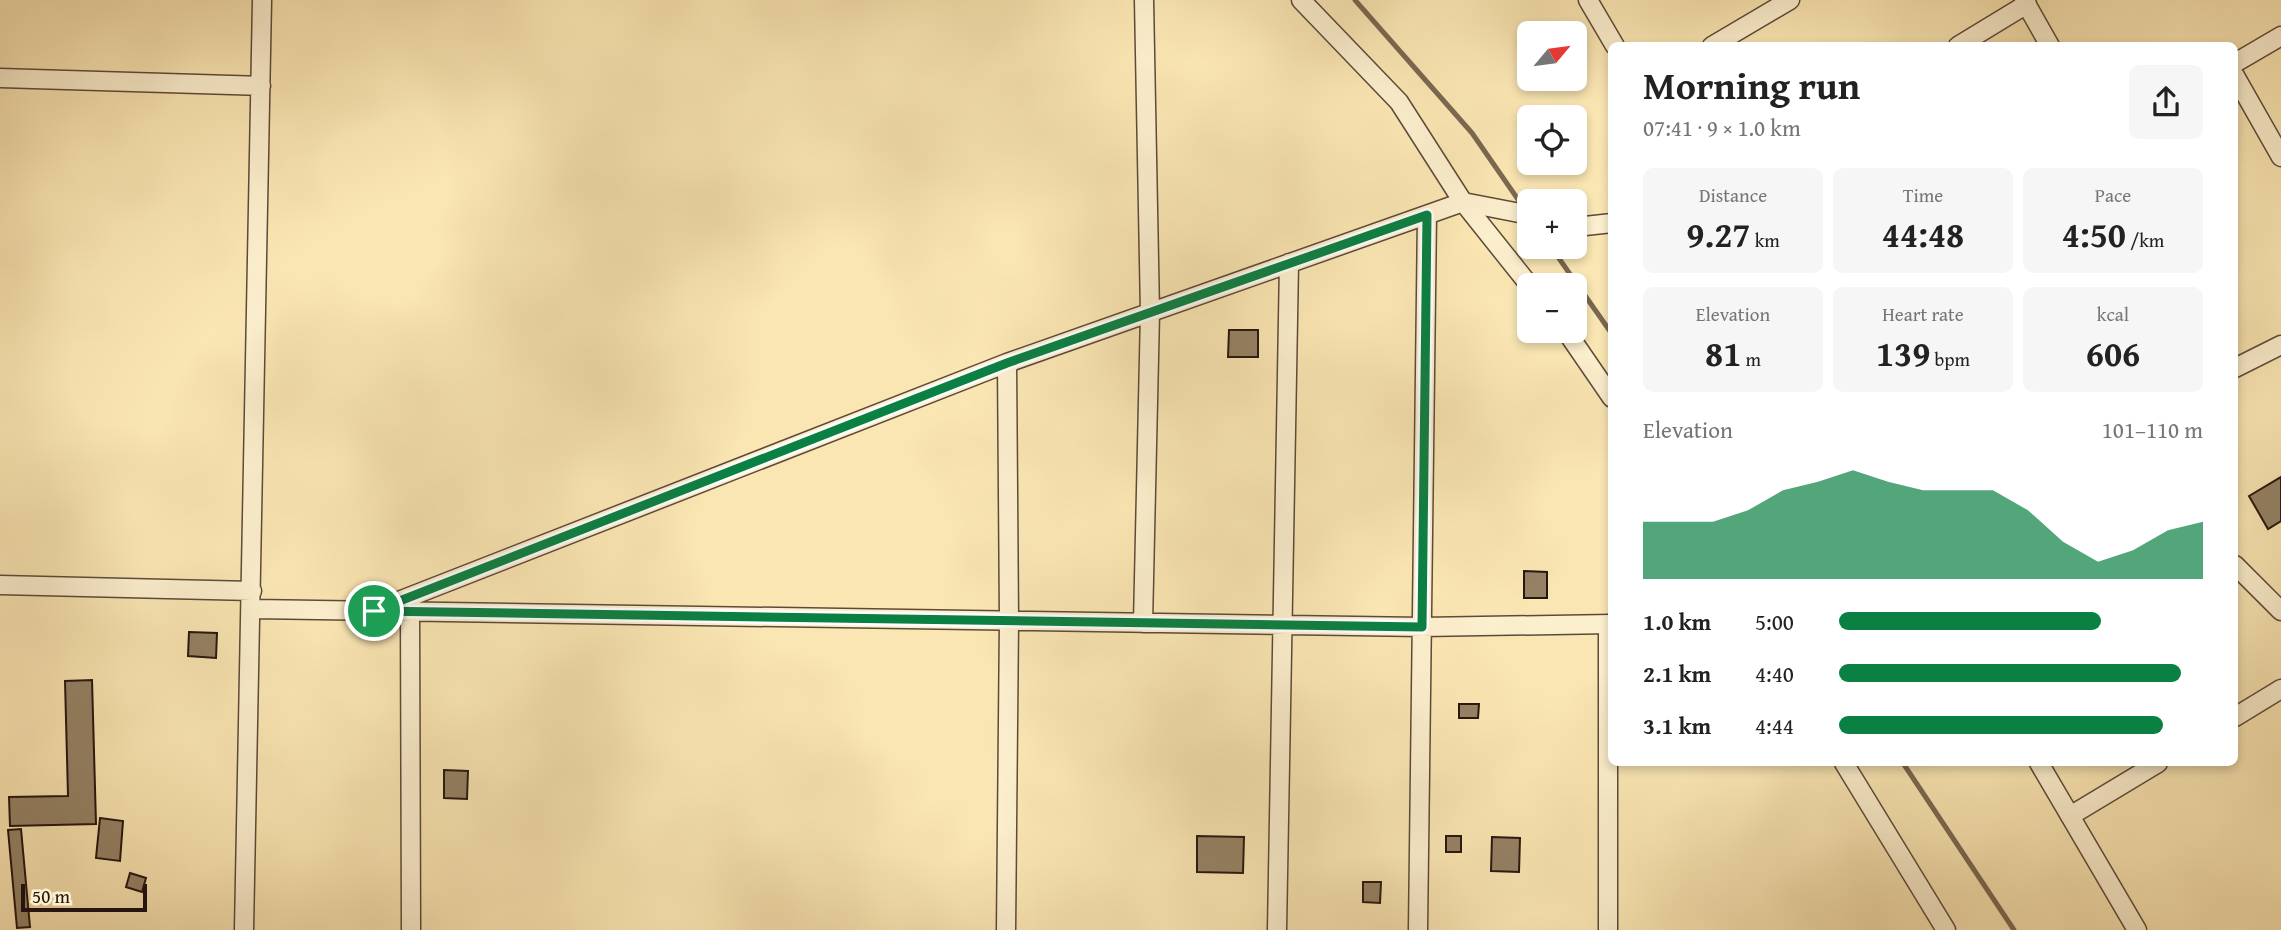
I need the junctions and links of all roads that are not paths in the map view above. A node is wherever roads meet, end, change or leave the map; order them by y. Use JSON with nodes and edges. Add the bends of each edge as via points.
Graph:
{"nodes":[{"id":1,"x":262,"y":0,"type":"edge"},
{"id":2,"x":1144,"y":0,"type":"edge"},
{"id":3,"x":1301,"y":0,"type":"edge"},
{"id":4,"x":1588,"y":0,"type":"edge"},
{"id":5,"x":1790,"y":0,"type":"edge"},
{"id":6,"x":2025,"y":2,"type":"edge"},
{"id":7,"x":2281,"y":36,"type":"edge"},
{"id":8,"x":1613,"y":42,"type":"edge"},
{"id":9,"x":1719,"y":42,"type":"edge"},
{"id":10,"x":1964,"y":42,"type":"edge"},
{"id":11,"x":2048,"y":42,"type":"edge"},
{"id":12,"x":2238,"y":61,"type":"edge"},
{"id":13,"x":0,"y":78,"type":"edge"},
{"id":14,"x":2238,"y":81,"type":"edge"},
{"id":15,"x":261,"y":86,"type":"junction"},
{"id":16,"x":2281,"y":157,"type":"edge"},
{"id":17,"x":1462,"y":202,"type":"junction"},
{"id":18,"x":1517,"y":213,"type":"edge"},
{"id":19,"x":1427,"y":215,"type":"junction"},
{"id":20,"x":1608,"y":223,"type":"edge"},
{"id":21,"x":1587,"y":226,"type":"edge"},
{"id":22,"x":1289,"y":263,"type":"junction"},
{"id":23,"x":1519,"y":273,"type":"edge"},
{"id":24,"x":1150,"y":313,"type":"junction"},
{"id":25,"x":1574,"y":343,"type":"edge"},
{"id":26,"x":2281,"y":345,"type":"edge"},
{"id":27,"x":1007,"y":363,"type":"junction"},
{"id":28,"x":2238,"y":366,"type":"edge"},
{"id":29,"x":1608,"y":392,"type":"edge"},
{"id":30,"x":2238,"y":568,"type":"edge"},
{"id":31,"x":0,"y":585,"type":"edge"},
{"id":32,"x":252,"y":591,"type":"junction"},
{"id":33,"x":252,"y":609,"type":"junction"},
{"id":34,"x":374,"y":611,"type":"junction"},
{"id":35,"x":410,"y":611,"type":"junction"},
{"id":36,"x":2281,"y":611,"type":"edge"},
{"id":37,"x":1009,"y":620,"type":"junction"},
{"id":38,"x":1143,"y":623,"type":"junction"},
{"id":39,"x":1608,"y":624,"type":"edge"},
{"id":40,"x":1283,"y":625,"type":"junction"},
{"id":41,"x":1422,"y":627,"type":"junction"},
{"id":42,"x":2281,"y":689,"type":"edge"},
{"id":43,"x":2238,"y":715,"type":"edge"},
{"id":44,"x":1609,"y":766,"type":"edge"},
{"id":45,"x":1845,"y":766,"type":"edge"},
{"id":46,"x":2041,"y":766,"type":"edge"},
{"id":47,"x":2153,"y":766,"type":"edge"},
{"id":48,"x":2070,"y":816,"type":"junction"},
{"id":49,"x":244,"y":930,"type":"edge"},
{"id":50,"x":411,"y":930,"type":"edge"},
{"id":51,"x":1006,"y":930,"type":"edge"},
{"id":52,"x":1277,"y":930,"type":"edge"},
{"id":53,"x":1418,"y":930,"type":"edge"},
{"id":54,"x":1608,"y":930,"type":"edge"},
{"id":55,"x":1946,"y":930,"type":"edge"},
{"id":56,"x":2137,"y":930,"type":"edge"}],
"edges":[{"from":1,"to":15,"type":"street"},
{"from":2,"to":24,"type":"street"},
{"from":3,"to":17,"type":"street","via":[[1399,102]]},
{"from":4,"to":8,"type":"street"},
{"from":5,"to":9,"type":"street"},
{"from":6,"to":10,"type":"street"},
{"from":6,"to":11,"type":"street"},
{"from":7,"to":12,"type":"street"},
{"from":13,"to":15,"type":"street"},
{"from":14,"to":16,"type":"street"},
{"from":15,"to":32,"type":"street"},
{"from":17,"to":18,"type":"street"},
{"from":17,"to":19,"type":"street"},
{"from":17,"to":23,"type":"street"},
{"from":19,"to":22,"type":"street"},
{"from":19,"to":41,"type":"street"},
{"from":20,"to":21,"type":"street"},
{"from":22,"to":24,"type":"street"},
{"from":22,"to":40,"type":"street"},
{"from":24,"to":27,"type":"street"},
{"from":24,"to":38,"type":"street"},
{"from":25,"to":29,"type":"street"},
{"from":26,"to":28,"type":"street"},
{"from":27,"to":34,"type":"street"},
{"from":27,"to":37,"type":"street"},
{"from":30,"to":36,"type":"street"},
{"from":31,"to":32,"type":"street"},
{"from":32,"to":33,"type":"street"},
{"from":33,"to":34,"type":"street"},
{"from":33,"to":49,"type":"street"},
{"from":34,"to":35,"type":"street"},
{"from":35,"to":37,"type":"street"},
{"from":35,"to":50,"type":"street"},
{"from":37,"to":38,"type":"street"},
{"from":37,"to":51,"type":"street"},
{"from":38,"to":40,"type":"street"},
{"from":39,"to":41,"type":"street"},
{"from":40,"to":41,"type":"street"},
{"from":40,"to":52,"type":"street"},
{"from":41,"to":53,"type":"street"},
{"from":42,"to":43,"type":"street"},
{"from":44,"to":54,"type":"street"},
{"from":45,"to":55,"type":"street"},
{"from":46,"to":48,"type":"street"},
{"from":47,"to":48,"type":"street"},
{"from":48,"to":56,"type":"street"}]}
